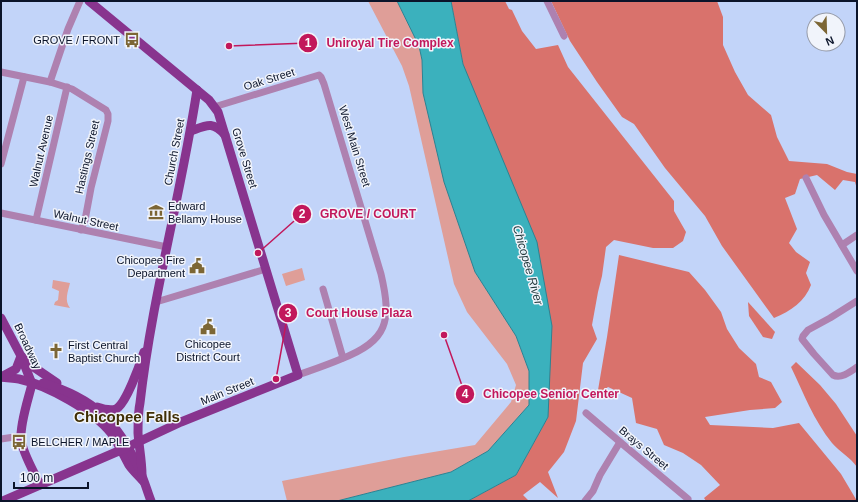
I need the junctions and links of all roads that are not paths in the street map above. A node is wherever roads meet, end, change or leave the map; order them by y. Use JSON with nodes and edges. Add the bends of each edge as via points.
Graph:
{"nodes":[{"id":1,"x":80,"y":1,"type":"edge"},
{"id":2,"x":89,"y":1,"type":"edge"},
{"id":3,"x":547,"y":1,"type":"edge"},
{"id":4,"x":564,"y":36,"type":"dead end"},
{"id":5,"x":1,"y":72,"type":"edge"},
{"id":6,"x":24,"y":76,"type":"junction"},
{"id":7,"x":50,"y":82,"type":"junction"},
{"id":8,"x":324,"y":84,"type":"joint"},
{"id":9,"x":67,"y":87,"type":"junction"},
{"id":10,"x":197,"y":90,"type":"junction"},
{"id":11,"x":214,"y":107,"type":"junction"},
{"id":12,"x":191,"y":131,"type":"junction"},
{"id":13,"x":225,"y":135,"type":"junction"},
{"id":14,"x":1,"y":164,"type":"edge"},
{"id":15,"x":806,"y":178,"type":"dead end"},
{"id":16,"x":1,"y":213,"type":"edge"},
{"id":17,"x":36,"y":220,"type":"junction"},
{"id":18,"x":81,"y":230,"type":"junction"},
{"id":19,"x":857,"y":235,"type":"edge"},
{"id":20,"x":842,"y":244,"type":"junction"},
{"id":21,"x":167,"y":247,"type":"junction"},
{"id":22,"x":266,"y":269,"type":"junction"},
{"id":23,"x":857,"y":271,"type":"edge"},
{"id":24,"x":323,"y":289,"type":"dead end"},
{"id":25,"x":857,"y":301,"type":"edge"},
{"id":26,"x":156,"y":302,"type":"junction"},
{"id":27,"x":1,"y":318,"type":"edge"},
{"id":28,"x":149,"y":336,"type":"junction"},
{"id":29,"x":365,"y":348,"type":"joint"},
{"id":30,"x":21,"y":356,"type":"junction"},
{"id":31,"x":343,"y":358,"type":"junction"},
{"id":32,"x":857,"y":367,"type":"edge"},
{"id":33,"x":298,"y":375,"type":"junction"},
{"id":34,"x":1,"y":377,"type":"edge"},
{"id":35,"x":32,"y":384,"type":"junction"},
{"id":36,"x":78,"y":398,"type":"junction"},
{"id":37,"x":94,"y":407,"type":"junction"},
{"id":38,"x":586,"y":413,"type":"dead end"},
{"id":39,"x":21,"y":436,"type":"junction"},
{"id":40,"x":1,"y":439,"type":"edge"},
{"id":41,"x":140,"y":441,"type":"junction"},
{"id":42,"x":620,"y":442,"type":"junction"},
{"id":43,"x":124,"y":448,"type":"junction"},
{"id":44,"x":142,"y":478,"type":"junction"},
{"id":45,"x":40,"y":485,"type":"junction"},
{"id":46,"x":688,"y":499,"type":"dead end"},
{"id":47,"x":3,"y":501,"type":"edge"},
{"id":48,"x":151,"y":501,"type":"edge"},
{"id":49,"x":585,"y":501,"type":"edge"}],
"edges":[{"from":1,"to":7,"type":"street"},
{"from":2,"to":10,"type":"main road","name":"Grove Street"},
{"from":3,"to":4,"type":"street"},
{"from":5,"to":6,"type":"street","name":"Hastings Street"},
{"from":6,"to":7,"type":"street","name":"Hastings Street"},
{"from":6,"to":14,"type":"street"},
{"from":7,"to":9,"type":"street","name":"Hastings Street"},
{"from":8,"to":11,"type":"street","name":"Oak Street","via":[[319,75]]},
{"from":8,"to":29,"type":"street","name":"West Main Street","via":[[385,289],[384,325],[377,338]]},
{"from":9,"to":17,"type":"street","name":"Walnut Avenue"},
{"from":9,"to":18,"type":"street","name":"Hastings Street","via":[[88,98],[108,114]]},
{"from":10,"to":11,"type":"main road","name":"Grove Street"},
{"from":10,"to":12,"type":"main road","name":"Church Street"},
{"from":11,"to":13,"type":"main road","name":"Grove Street"},
{"from":12,"to":13,"type":"main road","via":[[211,125]]},
{"from":12,"to":21,"type":"main road","name":"Church Street"},
{"from":13,"to":22,"type":"main road","name":"Grove Street"},
{"from":15,"to":20,"type":"street"},
{"from":16,"to":17,"type":"street","name":"Walnut Street"},
{"from":17,"to":18,"type":"street","name":"Walnut Street"},
{"from":18,"to":21,"type":"street","name":"Walnut Street"},
{"from":19,"to":20,"type":"street"},
{"from":20,"to":23,"type":"street"},
{"from":21,"to":26,"type":"main road","name":"Church Street"},
{"from":22,"to":26,"type":"street"},
{"from":22,"to":33,"type":"main road","name":"Grove Street"},
{"from":24,"to":31,"type":"street"},
{"from":25,"to":32,"type":"street","via":[[808,330],[802,339],[836,377]]},
{"from":26,"to":28,"type":"main road","name":"Church Street"},
{"from":27,"to":30,"type":"main road","name":"Broadway"},
{"from":28,"to":37,"type":"main road","name":"Church Street","via":[[139,366],[121,405],[110,410]]},
{"from":28,"to":41,"type":"main road","name":"Church Street","via":[[139,404]]},
{"from":29,"to":31,"type":"street","name":"Main Street"},
{"from":30,"to":34,"type":"main road","via":[[16,369]]},
{"from":30,"to":35,"type":"main road","name":"Broadway"},
{"from":30,"to":36,"type":"main road"},
{"from":31,"to":33,"type":"street","name":"Main Street"},
{"from":33,"to":41,"type":"main road","name":"Main Street"},
{"from":34,"to":35,"type":"main road"},
{"from":35,"to":36,"type":"main road","name":"Broadway","via":[[43,383]]},
{"from":35,"to":39,"type":"main road"},
{"from":35,"to":43,"type":"main road","name":"Broadway","via":[[92,415]]},
{"from":36,"to":37,"type":"main road","name":"Broadway"},
{"from":37,"to":43,"type":"main road","name":"Broadway","via":[[113,424]]},
{"from":38,"to":42,"type":"street","name":"Brays Street"},
{"from":39,"to":40,"type":"street"},
{"from":39,"to":45,"type":"main road","via":[[25,452]]},
{"from":41,"to":43,"type":"main road","name":"Main Street"},
{"from":41,"to":44,"type":"main road","name":"Church Street"},
{"from":42,"to":46,"type":"street","name":"Brays Street"},
{"from":42,"to":49,"type":"street"},
{"from":43,"to":44,"type":"main road"},
{"from":43,"to":45,"type":"main road","name":"Main Street"},
{"from":44,"to":48,"type":"main road"},
{"from":45,"to":47,"type":"main road","name":"Main Street"}]}
